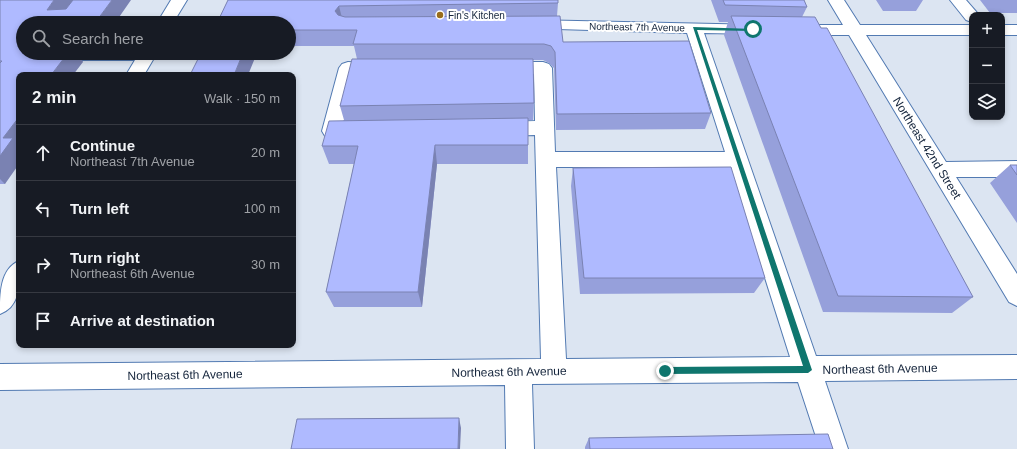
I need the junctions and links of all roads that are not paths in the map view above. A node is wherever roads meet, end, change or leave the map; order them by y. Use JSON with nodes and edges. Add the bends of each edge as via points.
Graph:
{"nodes":[{"id":1,"x":179,"y":0,"type":"edge"},
{"id":2,"x":836,"y":0,"type":"edge"},
{"id":3,"x":958,"y":0,"type":"edge"},
{"id":4,"x":969,"y":13,"type":"edge"},
{"id":5,"x":169,"y":16,"type":"edge"},
{"id":6,"x":517,"y":25,"type":"edge"},
{"id":7,"x":694,"y":28,"type":"junction"},
{"id":8,"x":969,"y":30,"type":"edge"},
{"id":9,"x":1005,"y":30,"type":"edge"},
{"id":10,"x":1017,"y":30,"type":"edge"},
{"id":11,"x":855,"y":31,"type":"junction"},
{"id":12,"x":144,"y":60,"type":"edge"},
{"id":13,"x":394,"y":68,"type":"edge"},
{"id":14,"x":488,"y":68,"type":"edge"},
{"id":15,"x":137,"y":72,"type":"edge"},
{"id":16,"x":544,"y":128,"type":"junction"},
{"id":17,"x":481,"y":129,"type":"edge"},
{"id":18,"x":372,"y":130,"type":"edge"},
{"id":19,"x":738,"y":159,"type":"junction"},
{"id":20,"x":545,"y":160,"type":"junction"},
{"id":21,"x":1017,"y":169,"type":"edge"},
{"id":22,"x":940,"y":170,"type":"junction"},
{"id":23,"x":16,"y":276,"type":"edge"},
{"id":24,"x":1017,"y":295,"type":"edge"},
{"id":25,"x":0,"y":303,"type":"edge"},
{"id":26,"x":1017,"y":367,"type":"edge"},
{"id":27,"x":808,"y":370,"type":"junction"},
{"id":28,"x":518,"y":372,"type":"junction"},
{"id":29,"x":554,"y":372,"type":"junction"},
{"id":30,"x":0,"y":377,"type":"edge"},
{"id":31,"x":520,"y":449,"type":"edge"},
{"id":32,"x":834,"y":449,"type":"edge"}],
"edges":[{"from":1,"to":5,"type":"street"},
{"from":2,"to":11,"type":"street","name":"Northeast 42nd Street"},
{"from":3,"to":4,"type":"street"},
{"from":6,"to":7,"type":"street","name":"Northeast 7th Avenue"},
{"from":7,"to":11,"type":"street","name":"Northeast 7th Avenue"},
{"from":7,"to":19,"type":"street"},
{"from":8,"to":11,"type":"street","name":"Northeast 7th Avenue"},
{"from":9,"to":10,"type":"street"},
{"from":11,"to":22,"type":"street","name":"Northeast 42nd Street"},
{"from":12,"to":15,"type":"street"},
{"from":13,"to":18,"type":"street","via":[[348,68],[332,131]]},
{"from":14,"to":16,"type":"street","via":[[543,68]]},
{"from":16,"to":17,"type":"street"},
{"from":16,"to":20,"type":"street"},
{"from":19,"to":20,"type":"street"},
{"from":19,"to":27,"type":"street"},
{"from":20,"to":29,"type":"street"},
{"from":21,"to":22,"type":"street"},
{"from":22,"to":24,"type":"street","name":"Northeast 42nd Street"},
{"from":23,"to":25,"type":"street"},
{"from":26,"to":27,"type":"street","name":"Northeast 6th Avenue"},
{"from":27,"to":29,"type":"street","name":"Northeast 6th Avenue"},
{"from":27,"to":32,"type":"street"},
{"from":28,"to":29,"type":"street","name":"Northeast 6th Avenue"},
{"from":28,"to":30,"type":"street","name":"Northeast 6th Avenue"},
{"from":28,"to":31,"type":"street"}]}
